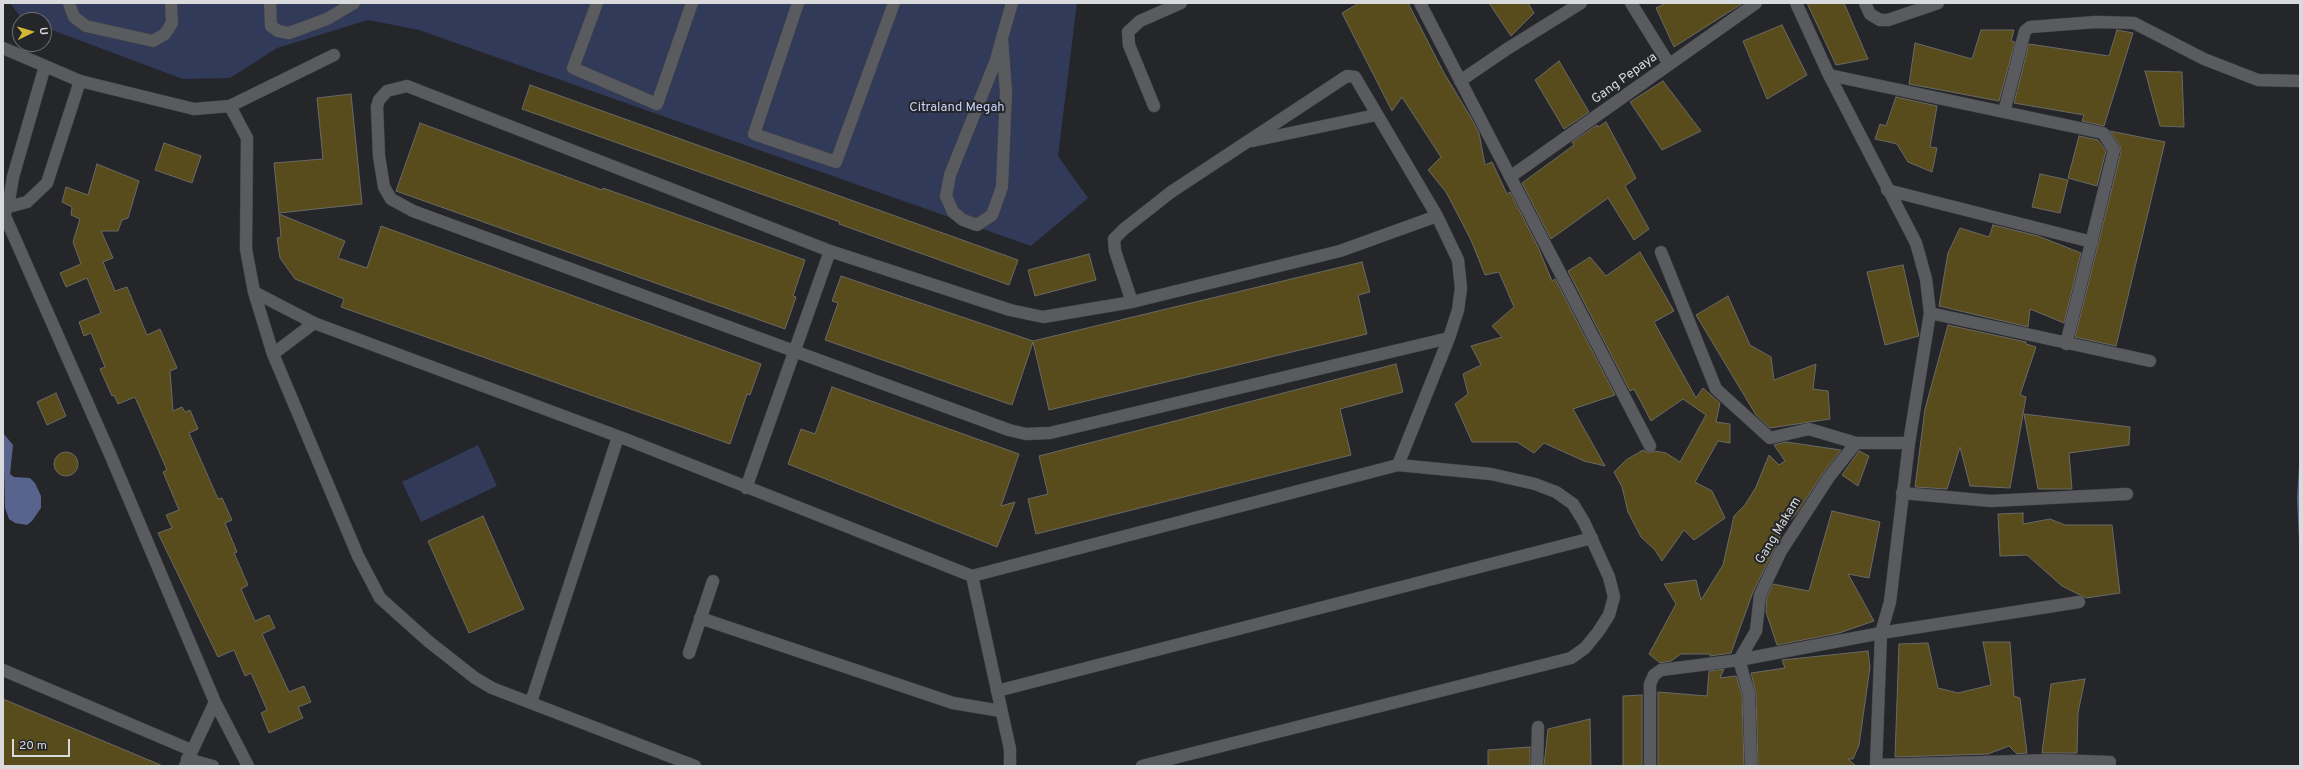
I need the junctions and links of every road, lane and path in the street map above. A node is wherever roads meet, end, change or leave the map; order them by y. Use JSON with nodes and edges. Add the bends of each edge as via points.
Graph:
{"nodes":[{"id":1,"x":69,"y":3,"type":"edge"},
{"id":2,"x":171,"y":3,"type":"edge"},
{"id":3,"x":270,"y":3,"type":"edge"},
{"id":4,"x":354,"y":3,"type":"edge"},
{"id":5,"x":597,"y":3,"type":"edge"},
{"id":6,"x":692,"y":3,"type":"edge"},
{"id":7,"x":798,"y":3,"type":"edge"},
{"id":8,"x":894,"y":3,"type":"edge"},
{"id":9,"x":1012,"y":3,"type":"edge"},
{"id":10,"x":1181,"y":3,"type":"edge"},
{"id":11,"x":1420,"y":3,"type":"edge"},
{"id":12,"x":1581,"y":3,"type":"edge"},
{"id":13,"x":1631,"y":3,"type":"edge"},
{"id":14,"x":1756,"y":3,"type":"edge"},
{"id":15,"x":1796,"y":3,"type":"edge"},
{"id":16,"x":1865,"y":3,"type":"edge"},
{"id":17,"x":1938,"y":3,"type":"edge"},
{"id":18,"x":1002,"y":38,"type":"junction"},
{"id":19,"x":3,"y":48,"type":"edge"},
{"id":20,"x":334,"y":55,"type":"dead end"},
{"id":21,"x":1669,"y":64,"type":"junction"},
{"id":22,"x":46,"y":66,"type":"junction"},
{"id":23,"x":1829,"y":75,"type":"junction"},
{"id":24,"x":80,"y":81,"type":"junction"},
{"id":25,"x":1460,"y":81,"type":"junction"},
{"id":26,"x":2300,"y":81,"type":"edge"},
{"id":27,"x":230,"y":106,"type":"junction"},
{"id":28,"x":1154,"y":106,"type":"dead end"},
{"id":29,"x":2004,"y":112,"type":"junction"},
{"id":30,"x":1376,"y":115,"type":"junction"},
{"id":31,"x":1245,"y":143,"type":"junction"},
{"id":32,"x":1510,"y":177,"type":"junction"},
{"id":33,"x":1887,"y":190,"type":"junction"},
{"id":34,"x":5,"y":212,"type":"edge"},
{"id":35,"x":1437,"y":216,"type":"junction"},
{"id":36,"x":2092,"y":242,"type":"junction"},
{"id":37,"x":830,"y":252,"type":"junction"},
{"id":38,"x":1661,"y":252,"type":"dead end"},
{"id":39,"x":254,"y":292,"type":"junction"},
{"id":40,"x":1132,"y":302,"type":"junction"},
{"id":41,"x":1930,"y":313,"type":"junction"},
{"id":42,"x":314,"y":323,"type":"junction"},
{"id":43,"x":1449,"y":338,"type":"junction"},
{"id":44,"x":2066,"y":344,"type":"junction"},
{"id":45,"x":794,"y":352,"type":"junction"},
{"id":46,"x":273,"y":354,"type":"junction"},
{"id":47,"x":2150,"y":361,"type":"dead end"},
{"id":48,"x":618,"y":437,"type":"junction"},
{"id":49,"x":1856,"y":442,"type":"junction"},
{"id":50,"x":1909,"y":443,"type":"junction"},
{"id":51,"x":1650,"y":446,"type":"dead end"},
{"id":52,"x":1398,"y":465,"type":"junction"},
{"id":53,"x":746,"y":488,"type":"junction"},
{"id":54,"x":1902,"y":493,"type":"junction"},
{"id":55,"x":2128,"y":494,"type":"dead end"},
{"id":56,"x":1592,"y":538,"type":"junction"},
{"id":57,"x":972,"y":576,"type":"junction"},
{"id":58,"x":713,"y":581,"type":"dead end"},
{"id":59,"x":2079,"y":602,"type":"dead end"},
{"id":60,"x":700,"y":618,"type":"junction"},
{"id":61,"x":1882,"y":633,"type":"junction"},
{"id":62,"x":689,"y":652,"type":"dead end"},
{"id":63,"x":1740,"y":660,"type":"junction"},
{"id":64,"x":3,"y":670,"type":"edge"},
{"id":65,"x":997,"y":691,"type":"junction"},
{"id":66,"x":215,"y":702,"type":"junction"},
{"id":67,"x":531,"y":702,"type":"junction"},
{"id":68,"x":1001,"y":711,"type":"junction"},
{"id":69,"x":1538,"y":727,"type":"dead end"},
{"id":70,"x":188,"y":758,"type":"edge"},
{"id":71,"x":2110,"y":762,"type":"dead end"},
{"id":72,"x":213,"y":766,"type":"edge"},
{"id":73,"x":248,"y":766,"type":"edge"},
{"id":74,"x":695,"y":766,"type":"edge"},
{"id":75,"x":1010,"y":766,"type":"edge"},
{"id":76,"x":1142,"y":766,"type":"edge"},
{"id":77,"x":1537,"y":766,"type":"edge"},
{"id":78,"x":1650,"y":766,"type":"edge"},
{"id":79,"x":1751,"y":766,"type":"edge"},
{"id":80,"x":1876,"y":766,"type":"edge"}],
"edges":[{"from":1,"to":2,"type":"street","via":[[74,17],[86,26],[153,41],[164,34],[172,23]]},
{"from":3,"to":4,"type":"street","via":[[271,26],[290,33],[327,19]]},
{"from":5,"to":6,"type":"street","via":[[573,68],[657,104]]},
{"from":7,"to":8,"type":"street","via":[[754,134],[836,162]]},
{"from":9,"to":18,"type":"street"},
{"from":10,"to":28,"type":"street","via":[[1140,21],[1128,32],[1129,45]]},
{"from":11,"to":25,"type":"street"},
{"from":12,"to":25,"type":"street"},
{"from":13,"to":21,"type":"street"},
{"from":14,"to":21,"type":"street","name":"Gang Pepaya"},
{"from":15,"to":23,"type":"street"},
{"from":16,"to":17,"type":"street","via":[[1870,14],[1880,20],[1888,20]]},
{"from":18,"to":18,"type":"street","via":[[1006,92],[1002,187],[992,215],[977,225],[963,220],[953,212],[946,196],[950,175],[996,60]]},
{"from":19,"to":22,"type":"street"},
{"from":20,"to":27,"type":"street"},
{"from":21,"to":32,"type":"street","name":"Gang Pepaya"},
{"from":22,"to":24,"type":"street"},
{"from":22,"to":34,"type":"street"},
{"from":23,"to":29,"type":"street"},
{"from":23,"to":33,"type":"street"},
{"from":24,"to":27,"type":"street","via":[[194,109]]},
{"from":24,"to":34,"type":"street","via":[[47,183],[27,202]]},
{"from":25,"to":32,"type":"street"},
{"from":26,"to":29,"type":"street","via":[[2258,80],[2204,59],[2134,23],[2096,22],[2030,27],[2025,31]]},
{"from":27,"to":39,"type":"street","via":[[247,138],[246,249]]},
{"from":29,"to":36,"type":"street","via":[[2103,133],[2108,140],[2114,150]]},
{"from":30,"to":31,"type":"street"},
{"from":30,"to":31,"type":"street","via":[[1355,77],[1347,76]]},
{"from":30,"to":35,"type":"street"},
{"from":31,"to":40,"type":"street","via":[[1171,192],[1114,239],[1115,251]]},
{"from":32,"to":51,"type":"street"},
{"from":33,"to":36,"type":"street"},
{"from":33,"to":41,"type":"street","via":[[1916,243],[1926,279]]},
{"from":34,"to":66,"type":"street"},
{"from":35,"to":40,"type":"street","via":[[1340,251]]},
{"from":35,"to":43,"type":"street","via":[[1458,260],[1461,288],[1458,310]]},
{"from":36,"to":44,"type":"street"},
{"from":37,"to":40,"type":"street","via":[[1010,310],[1043,317]]},
{"from":37,"to":45,"type":"street"},
{"from":37,"to":45,"type":"street","via":[[407,86],[387,91],[379,100],[377,107],[380,156],[384,187],[391,199],[413,211]]},
{"from":38,"to":49,"type":"street","via":[[1716,389],[1770,438],[1809,429]]},
{"from":39,"to":42,"type":"street"},
{"from":39,"to":46,"type":"street"},
{"from":41,"to":44,"type":"street"},
{"from":41,"to":50,"type":"street"},
{"from":42,"to":46,"type":"street"},
{"from":42,"to":48,"type":"street"},
{"from":43,"to":45,"type":"street","via":[[1050,433],[1026,434]]},
{"from":43,"to":52,"type":"street"},
{"from":44,"to":47,"type":"street"},
{"from":45,"to":53,"type":"street"},
{"from":46,"to":67,"type":"street","via":[[358,556],[380,598],[428,642],[474,678],[492,688]]},
{"from":48,"to":53,"type":"street"},
{"from":48,"to":67,"type":"street"},
{"from":49,"to":50,"type":"street"},
{"from":49,"to":63,"type":"street","name":"Gang Makam","via":[[1829,477],[1781,551],[1760,595],[1756,630]]},
{"from":50,"to":54,"type":"street"},
{"from":52,"to":56,"type":"street","via":[[1491,474],[1556,492],[1573,504]]},
{"from":52,"to":57,"type":"street"},
{"from":53,"to":57,"type":"street"},
{"from":54,"to":55,"type":"street","via":[[1991,501]]},
{"from":54,"to":61,"type":"street","via":[[1890,602]]},
{"from":56,"to":65,"type":"street"},
{"from":56,"to":76,"type":"street","via":[[1614,597],[1610,615],[1585,648],[1571,658]]},
{"from":57,"to":65,"type":"street"},
{"from":58,"to":60,"type":"street"},
{"from":59,"to":61,"type":"street"},
{"from":60,"to":62,"type":"street"},
{"from":60,"to":68,"type":"street","via":[[953,703]]},
{"from":61,"to":63,"type":"street"},
{"from":61,"to":80,"type":"street"},
{"from":63,"to":78,"type":"street","via":[[1661,670],[1654,675],[1650,684]]},
{"from":63,"to":79,"type":"street","via":[[1749,694]]},
{"from":64,"to":70,"type":"street"},
{"from":65,"to":68,"type":"street"},
{"from":66,"to":70,"type":"street"},
{"from":66,"to":73,"type":"street"},
{"from":67,"to":74,"type":"street"},
{"from":68,"to":75,"type":"street","via":[[1010,749]]},
{"from":69,"to":77,"type":"street"},
{"from":70,"to":72,"type":"street"},
{"from":71,"to":80,"type":"street","via":[[2054,760]]}]}
